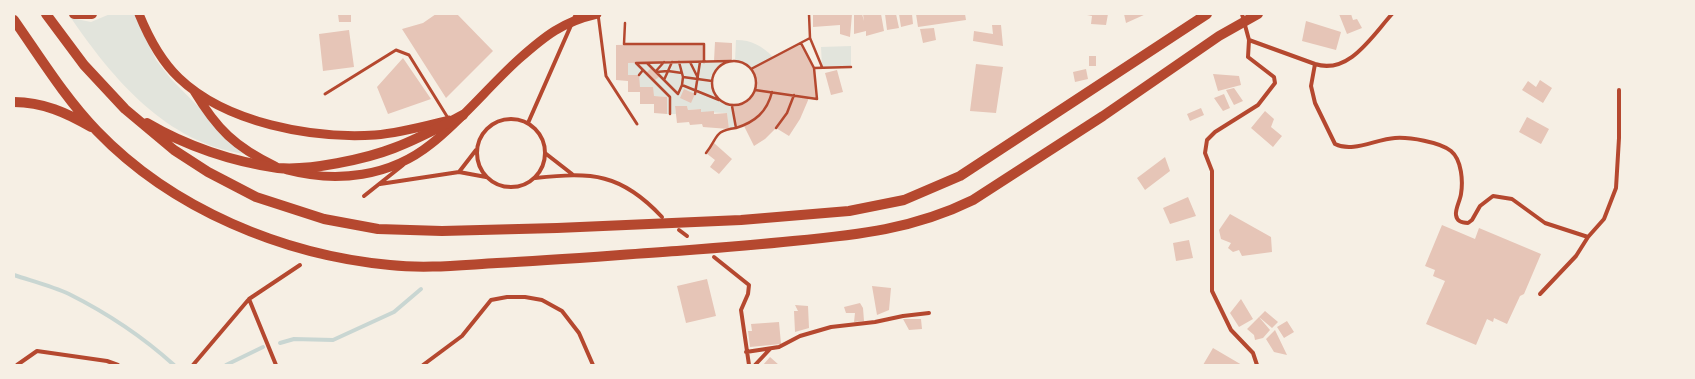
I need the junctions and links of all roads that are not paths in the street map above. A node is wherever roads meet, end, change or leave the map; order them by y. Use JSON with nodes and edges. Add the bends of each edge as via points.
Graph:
{"nodes":[{"id":1,"x":46,"y":14,"type":"edge"},
{"id":2,"x":74,"y":14,"type":"edge"},
{"id":3,"x":92,"y":14,"type":"edge"},
{"id":4,"x":139,"y":14,"type":"edge"},
{"id":5,"x":598,"y":14,"type":"edge"},
{"id":6,"x":1207,"y":14,"type":"edge"},
{"id":7,"x":1242,"y":14,"type":"edge"},
{"id":8,"x":1258,"y":14,"type":"edge"},
{"id":9,"x":1392,"y":14,"type":"edge"},
{"id":10,"x":576,"y":17,"type":"edge"},
{"id":11,"x":14,"y":20,"type":"edge"},
{"id":12,"x":1249,"y":40,"type":"junction"},
{"id":13,"x":1315,"y":64,"type":"junction"},
{"id":14,"x":1619,"y":90,"type":"dead end"},
{"id":15,"x":194,"y":91,"type":"junction"},
{"id":16,"x":325,"y":94,"type":"dead end"},
{"id":17,"x":14,"y":102,"type":"edge"},
{"id":18,"x":125,"y":110,"type":"junction"},
{"id":19,"x":462,"y":115,"type":"junction"},
{"id":20,"x":449,"y":119,"type":"junction"},
{"id":21,"x":528,"y":124,"type":"junction"},
{"id":22,"x":637,"y":124,"type":"dead end"},
{"id":23,"x":96,"y":130,"type":"junction"},
{"id":24,"x":476,"y":150,"type":"junction"},
{"id":25,"x":545,"y":153,"type":"junction"},
{"id":26,"x":413,"y":157,"type":"junction"},
{"id":27,"x":280,"y":168,"type":"junction"},
{"id":28,"x":459,"y":172,"type":"junction"},
{"id":29,"x":572,"y":174,"type":"junction"},
{"id":30,"x":486,"y":177,"type":"junction"},
{"id":31,"x":535,"y":178,"type":"junction"},
{"id":32,"x":380,"y":184,"type":"junction"},
{"id":33,"x":364,"y":196,"type":"dead end"},
{"id":34,"x":662,"y":217,"type":"dead end"},
{"id":35,"x":679,"y":230,"type":"dead end"},
{"id":36,"x":687,"y":236,"type":"dead end"},
{"id":37,"x":1588,"y":237,"type":"junction"},
{"id":38,"x":714,"y":257,"type":"dead end"},
{"id":39,"x":300,"y":265,"type":"dead end"},
{"id":40,"x":1540,"y":294,"type":"dead end"},
{"id":41,"x":249,"y":299,"type":"junction"},
{"id":42,"x":929,"y":314,"type":"dead end"},
{"id":43,"x":770,"y":349,"type":"junction"},
{"id":44,"x":746,"y":352,"type":"junction"},
{"id":45,"x":17,"y":365,"type":"edge"},
{"id":46,"x":118,"y":365,"type":"edge"},
{"id":47,"x":193,"y":365,"type":"edge"},
{"id":48,"x":276,"y":365,"type":"edge"},
{"id":49,"x":424,"y":365,"type":"edge"},
{"id":50,"x":592,"y":365,"type":"edge"},
{"id":51,"x":749,"y":365,"type":"edge"},
{"id":52,"x":755,"y":365,"type":"edge"},
{"id":53,"x":1257,"y":365,"type":"edge"}],
"edges":[{"from":1,"to":18,"type":"highway","via":[[84,65]]},
{"from":2,"to":3,"type":"highway"},
{"from":4,"to":15,"type":"main road","via":[[165,60],[178,77]]},
{"from":5,"to":10,"type":"main road"},
{"from":5,"to":22,"type":"lane","via":[[606,76]]},
{"from":6,"to":18,"type":"highway","via":[[960,176],[904,200],[849,211],[741,220],[557,228],[442,231],[378,229],[324,219],[256,196],[208,172],[179,153]]},
{"from":7,"to":12,"type":"street"},
{"from":8,"to":23,"type":"highway","via":[[1219,36],[1103,116],[973,200],[919,222],[860,235],[544,261],[434,267],[391,266],[325,256],[253,233],[191,203],[152,177]]},
{"from":9,"to":13,"type":"street","via":[[1351,59],[1334,66]]},
{"from":10,"to":19,"type":"main road","via":[[537,43]]},
{"from":10,"to":21,"type":"street"},
{"from":11,"to":23,"type":"highway","via":[[52,75]]},
{"from":12,"to":13,"type":"street"},
{"from":12,"to":53,"type":"street","via":[[1248,57],[1274,77],[1275,82],[1258,105],[1215,132],[1207,140],[1205,152],[1212,171],[1212,291],[1231,330],[1253,353]]},
{"from":13,"to":37,"type":"street","via":[[1311,86],[1315,103],[1335,144],[1346,148],[1395,138],[1430,142],[1452,151],[1462,170],[1461,195],[1456,214],[1462,223],[1472,220],[1480,206],[1493,196],[1512,199],[1545,223]]},
{"from":14,"to":37,"type":"street","via":[[1616,188],[1604,219]]},
{"from":15,"to":20,"type":"main road","via":[[228,109],[263,122],[323,134],[376,135],[413,130]]},
{"from":15,"to":27,"type":"main road","via":[[209,117],[230,138],[253,155]]},
{"from":16,"to":20,"type":"lane","via":[[396,50],[409,55]]},
{"from":17,"to":23,"type":"highway","via":[[65,112]]},
{"from":18,"to":27,"type":"highway","via":[[154,127],[221,155]]},
{"from":19,"to":20,"type":"main road"},
{"from":19,"to":26,"type":"main road"},
{"from":19,"to":27,"type":"highway","via":[[429,133],[357,160],[319,166]]},
{"from":21,"to":24,"type":"street","via":[[511,119],[495,123],[482,134]]},
{"from":21,"to":25,"type":"street","via":[[536,130],[543,141]]},
{"from":24,"to":28,"type":"street"},
{"from":24,"to":30,"type":"street","via":[[478,165]]},
{"from":25,"to":29,"type":"street"},
{"from":25,"to":31,"type":"street","via":[[543,166]]},
{"from":26,"to":27,"type":"main road","via":[[388,168],[334,178],[306,175]]},
{"from":26,"to":32,"type":"street"},
{"from":28,"to":30,"type":"street"},
{"from":28,"to":32,"type":"street"},
{"from":29,"to":31,"type":"street"},
{"from":29,"to":34,"type":"street","via":[[612,181],[631,190],[648,202]]},
{"from":30,"to":31,"type":"street","via":[[494,184],[511,187],[526,184]]},
{"from":32,"to":33,"type":"street"},
{"from":35,"to":36,"type":"street"},
{"from":37,"to":40,"type":"street","via":[[1576,256]]},
{"from":38,"to":44,"type":"street","via":[[750,285],[741,310]]},
{"from":39,"to":41,"type":"street"},
{"from":41,"to":47,"type":"street"},
{"from":41,"to":48,"type":"street"},
{"from":42,"to":43,"type":"street","via":[[831,327],[800,336]]},
{"from":43,"to":44,"type":"street"},
{"from":43,"to":52,"type":"street"},
{"from":44,"to":51,"type":"street"},
{"from":45,"to":46,"type":"street","via":[[37,351],[107,361]]},
{"from":49,"to":50,"type":"street","via":[[462,336],[491,300],[507,297],[542,300],[562,311],[579,333]]}]}
